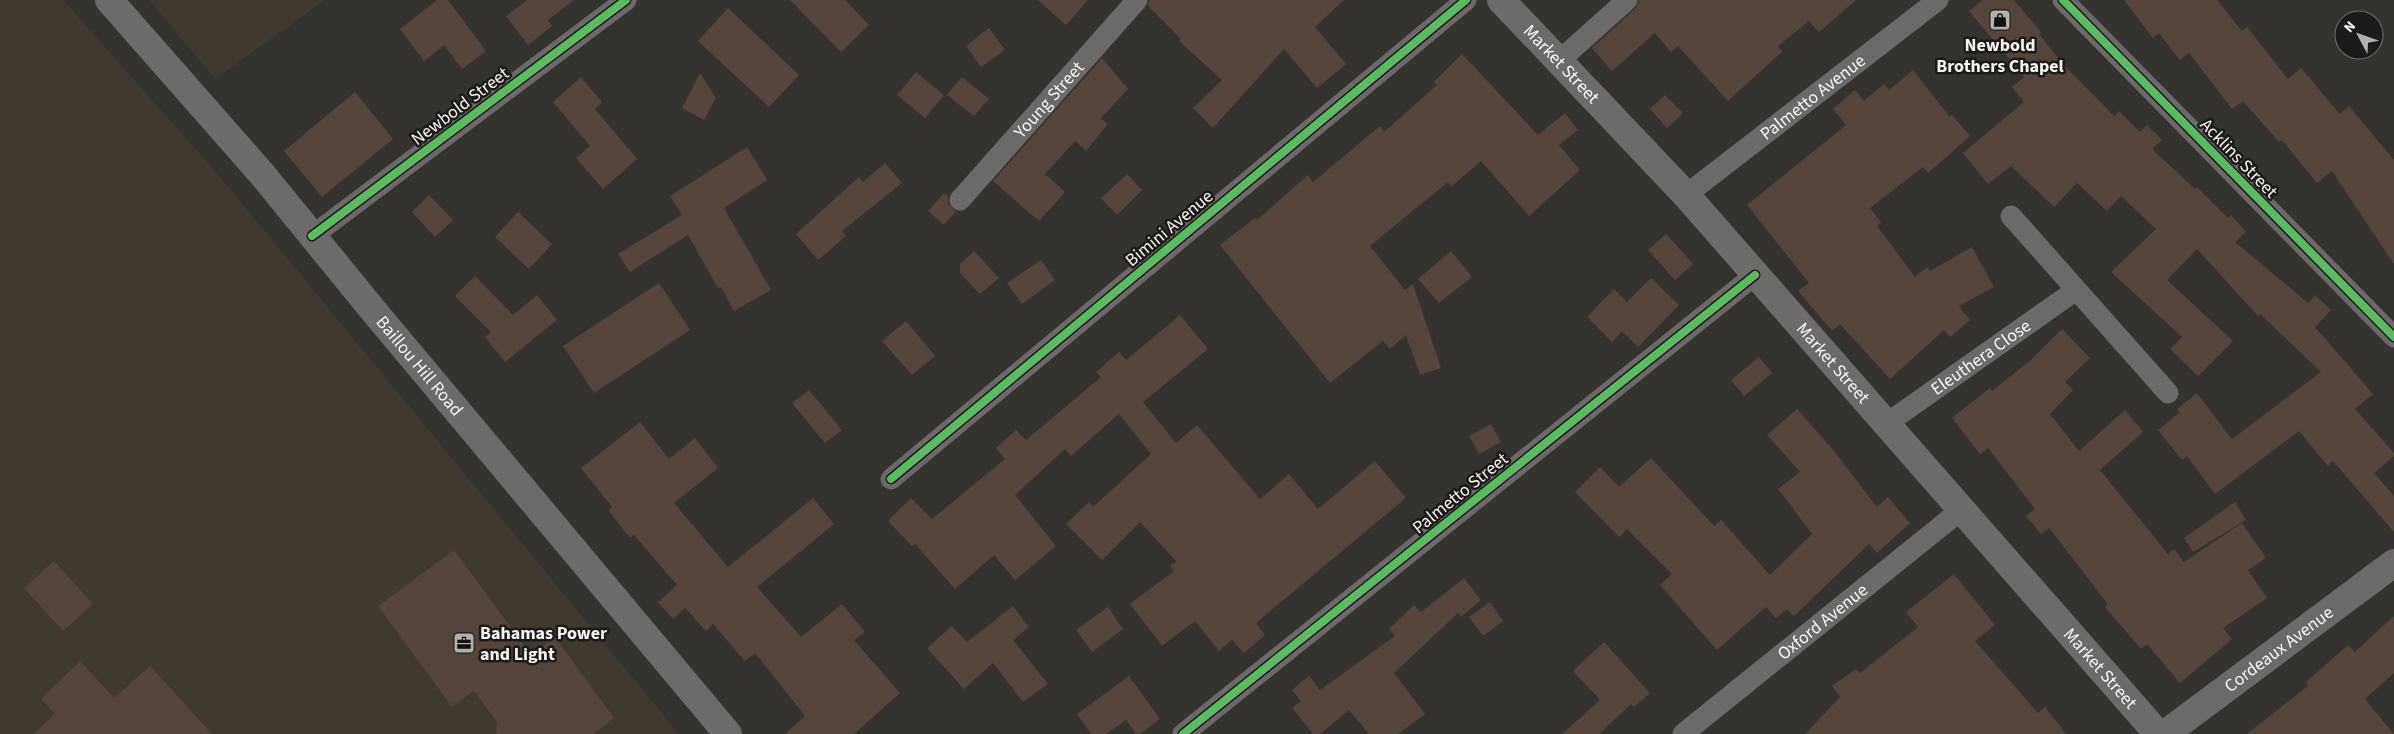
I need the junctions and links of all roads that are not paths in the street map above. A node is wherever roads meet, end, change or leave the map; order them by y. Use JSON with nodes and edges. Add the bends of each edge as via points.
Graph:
{"nodes":[{"id":1,"x":109,"y":0,"type":"edge"},
{"id":2,"x":626,"y":0,"type":"edge"},
{"id":3,"x":1137,"y":0,"type":"edge"},
{"id":4,"x":1466,"y":0,"type":"edge"},
{"id":5,"x":1501,"y":0,"type":"edge"},
{"id":6,"x":1627,"y":0,"type":"edge"},
{"id":7,"x":1938,"y":0,"type":"edge"},
{"id":8,"x":2063,"y":0,"type":"edge"},
{"id":9,"x":1559,"y":62,"type":"junction"},
{"id":10,"x":1686,"y":195,"type":"junction"},
{"id":11,"x":960,"y":200,"type":"dead end"},
{"id":12,"x":2011,"y":216,"type":"dead end"},
{"id":13,"x":312,"y":236,"type":"junction"},
{"id":14,"x":1755,"y":275,"type":"junction"},
{"id":15,"x":2076,"y":290,"type":"junction"},
{"id":16,"x":2394,"y":337,"type":"edge"},
{"id":17,"x":2168,"y":393,"type":"dead end"},
{"id":18,"x":1886,"y":424,"type":"junction"},
{"id":19,"x":891,"y":479,"type":"dead end"},
{"id":20,"x":1961,"y":510,"type":"junction"},
{"id":21,"x":2394,"y":563,"type":"edge"},
{"id":22,"x":728,"y":734,"type":"edge"},
{"id":23,"x":1183,"y":734,"type":"edge"},
{"id":24,"x":1683,"y":734,"type":"edge"},
{"id":25,"x":2158,"y":734,"type":"edge"},
{"id":26,"x":2165,"y":734,"type":"edge"}],
"edges":[{"from":1,"to":13,"type":"main road","name":"Baillou Hill Road","via":[[262,174]]},
{"from":2,"to":13,"type":"street","name":"Newbold Street"},
{"from":3,"to":11,"type":"street","name":"Young Street"},
{"from":4,"to":19,"type":"street","name":"Bimini Avenue"},
{"from":5,"to":9,"type":"main road","name":"Market Street"},
{"from":6,"to":9,"type":"street"},
{"from":7,"to":10,"type":"street","name":"Palmetto Avenue"},
{"from":8,"to":16,"type":"street","name":"Acklins Street"},
{"from":9,"to":10,"type":"main road","name":"Market Street"},
{"from":10,"to":14,"type":"main road","name":"Market Street"},
{"from":12,"to":15,"type":"street"},
{"from":13,"to":22,"type":"main road","name":"Baillou Hill Road"},
{"from":14,"to":18,"type":"main road","name":"Market Street"},
{"from":14,"to":23,"type":"street","name":"Palmetto Street"},
{"from":15,"to":17,"type":"street"},
{"from":15,"to":18,"type":"street","name":"Eleuthera Close"},
{"from":18,"to":20,"type":"main road","name":"Market Street"},
{"from":20,"to":24,"type":"street","name":"Oxford Avenue"},
{"from":20,"to":25,"type":"main road","name":"Market Street"},
{"from":21,"to":26,"type":"street","name":"Cordeaux Avenue"}]}
